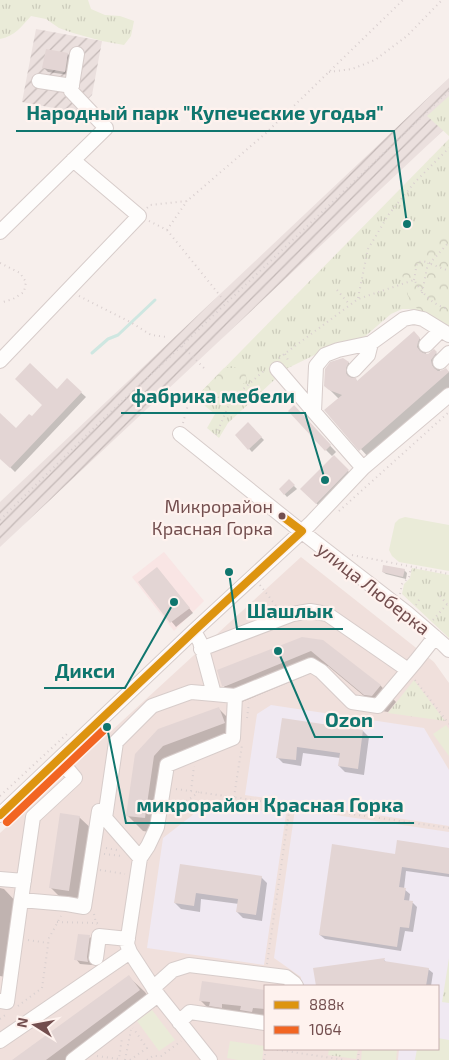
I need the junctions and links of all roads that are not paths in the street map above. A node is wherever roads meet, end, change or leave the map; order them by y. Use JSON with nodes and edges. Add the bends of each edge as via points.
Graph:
{"nodes":[{"id":1,"x":78,"y":54,"type":"dead end"},
{"id":2,"x":39,"y":81,"type":"dead end"},
{"id":3,"x":72,"y":86,"type":"junction"},
{"id":4,"x":73,"y":160,"type":"junction"},
{"id":5,"x":0,"y":232,"type":"edge"},
{"id":6,"x":445,"y":332,"type":"edge"},
{"id":7,"x":365,"y":345,"type":"junction"},
{"id":8,"x":426,"y":345,"type":"dead end"},
{"id":9,"x":344,"y":359,"type":"dead end"},
{"id":10,"x":0,"y":361,"type":"edge"},
{"id":11,"x":274,"y":365,"type":"road end"},
{"id":12,"x":354,"y":370,"type":"dead end"},
{"id":13,"x":449,"y":395,"type":"edge"},
{"id":14,"x":314,"y":412,"type":"junction"},
{"id":15,"x":180,"y":434,"type":"road end"},
{"id":16,"x":363,"y":468,"type":"junction"},
{"id":17,"x":302,"y":532,"type":"junction"},
{"id":18,"x":194,"y":631,"type":"junction"},
{"id":19,"x":435,"y":637,"type":"junction"},
{"id":20,"x":201,"y":649,"type":"junction"},
{"id":21,"x":449,"y":650,"type":"edge"},
{"id":22,"x":408,"y":670,"type":"junction"},
{"id":23,"x":214,"y":694,"type":"junction"},
{"id":24,"x":235,"y":696,"type":"junction"},
{"id":25,"x":59,"y":759,"type":"junction"},
{"id":26,"x":0,"y":815,"type":"edge"},
{"id":27,"x":106,"y":818,"type":"junction"},
{"id":28,"x":140,"y":858,"type":"junction"},
{"id":29,"x":0,"y":879,"type":"edge"},
{"id":30,"x":24,"y":881,"type":"junction"},
{"id":31,"x":21,"y":900,"type":"junction"},
{"id":32,"x":129,"y":946,"type":"junction"},
{"id":33,"x":96,"y":958,"type":"dead end"},
{"id":34,"x":295,"y":985,"type":"edge"},
{"id":35,"x":155,"y":991,"type":"junction"},
{"id":36,"x":0,"y":1001,"type":"edge"},
{"id":37,"x":179,"y":1022,"type":"junction"},
{"id":38,"x":264,"y":1023,"type":"edge"},
{"id":39,"x":0,"y":1041,"type":"edge"},
{"id":40,"x":73,"y":1060,"type":"edge"},
{"id":41,"x":210,"y":1060,"type":"edge"}],
"edges":[{"from":1,"to":3,"type":"street"},
{"from":2,"to":3,"type":"street"},
{"from":3,"to":4,"type":"street","via":[[71,91],[106,128]]},
{"from":4,"to":5,"type":"street"},
{"from":4,"to":10,"type":"street","via":[[139,216]]},
{"from":6,"to":7,"type":"street","via":[[414,317],[404,319]]},
{"from":6,"to":8,"type":"street"},
{"from":7,"to":9,"type":"street"},
{"from":7,"to":12,"type":"street","via":[[368,355]]},
{"from":7,"to":14,"type":"street","via":[[325,355],[316,366]]},
{"from":11,"to":14,"type":"street","via":[[295,382]]},
{"from":13,"to":16,"type":"street"},
{"from":14,"to":16,"type":"street"},
{"from":15,"to":17,"type":"street","name":"улица Люберка"},
{"from":16,"to":17,"type":"street"},
{"from":17,"to":18,"type":"street"},
{"from":17,"to":19,"type":"street","name":"улица Люберка","via":[[408,612]]},
{"from":18,"to":20,"type":"street"},
{"from":18,"to":25,"type":"street"},
{"from":19,"to":21,"type":"street","name":"улица Люберка"},
{"from":19,"to":22,"type":"street"},
{"from":20,"to":22,"type":"street","via":[[293,614],[310,611],[327,614]]},
{"from":20,"to":23,"type":"street"},
{"from":22,"to":24,"type":"street","via":[[378,706],[352,702],[311,665]]},
{"from":23,"to":24,"type":"street"},
{"from":23,"to":27,"type":"street","via":[[191,692],[152,706],[116,742]]},
{"from":24,"to":28,"type":"street","via":[[233,738],[167,765],[158,827]]},
{"from":25,"to":26,"type":"street"},
{"from":25,"to":30,"type":"street","via":[[75,778],[33,817]]},
{"from":27,"to":28,"type":"street"},
{"from":27,"to":31,"type":"street","via":[[99,811],[84,907]]},
{"from":28,"to":32,"type":"street"},
{"from":29,"to":30,"type":"street"},
{"from":30,"to":31,"type":"street"},
{"from":31,"to":36,"type":"street","via":[[6,1002]]},
{"from":32,"to":33,"type":"street","via":[[100,928]]},
{"from":32,"to":35,"type":"street"},
{"from":32,"to":39,"type":"street"},
{"from":34,"to":35,"type":"street","via":[[286,977],[189,965],[173,970]]},
{"from":35,"to":37,"type":"street"},
{"from":35,"to":40,"type":"street"},
{"from":37,"to":38,"type":"street","via":[[190,1012]]},
{"from":37,"to":41,"type":"street"}]}
